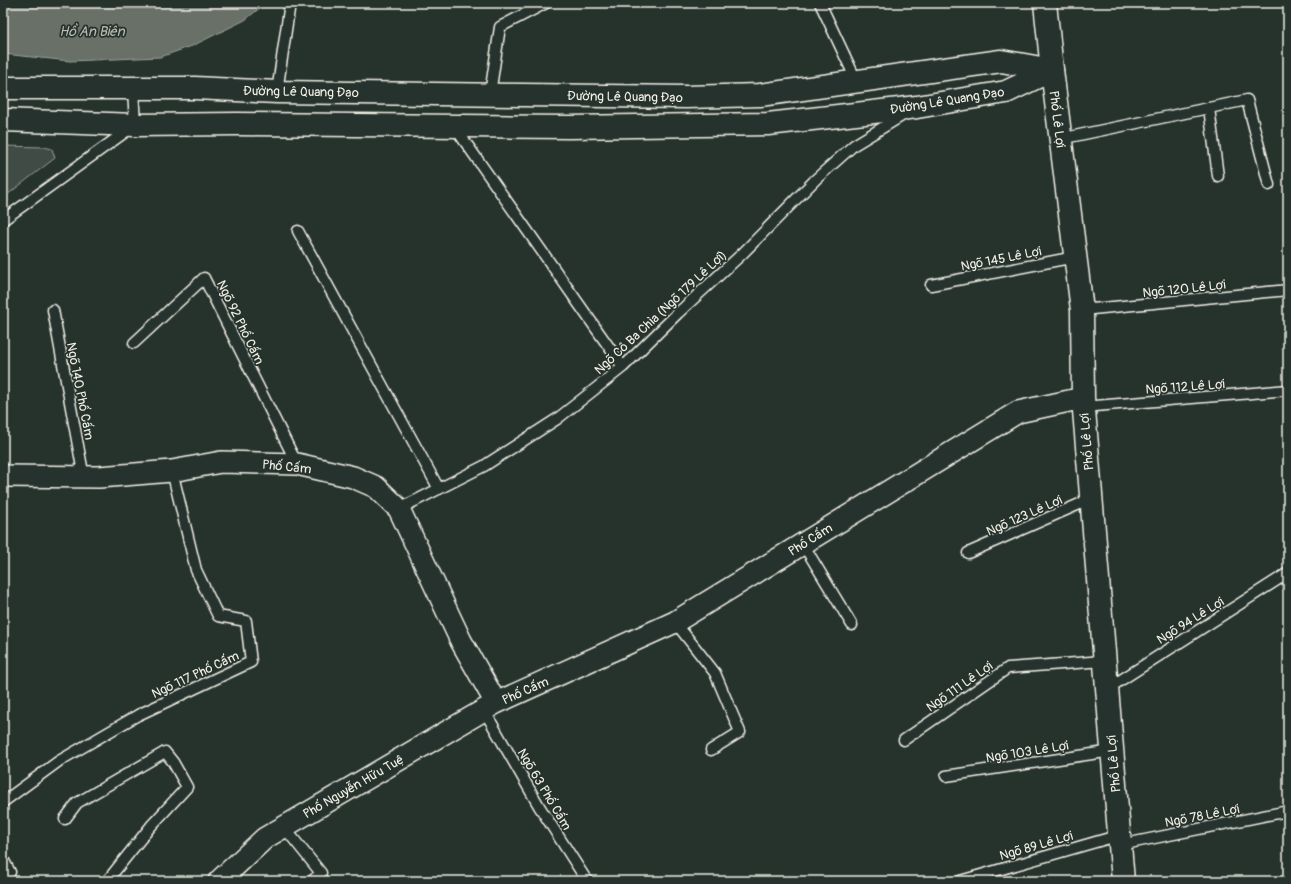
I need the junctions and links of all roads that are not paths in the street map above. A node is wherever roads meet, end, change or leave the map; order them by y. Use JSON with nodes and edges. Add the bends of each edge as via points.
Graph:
{"nodes":[{"id":1,"x":290,"y":3,"type":"edge"},
{"id":2,"x":546,"y":3,"type":"edge"},
{"id":3,"x":820,"y":3,"type":"edge"},
{"id":4,"x":1045,"y":3,"type":"edge"},
{"id":5,"x":1052,"y":70,"type":"junction"},
{"id":6,"x":857,"y":82,"type":"junction"},
{"id":7,"x":3,"y":88,"type":"edge"},
{"id":8,"x":133,"y":88,"type":"junction"},
{"id":9,"x":277,"y":92,"type":"junction"},
{"id":10,"x":490,"y":94,"type":"junction"},
{"id":11,"x":917,"y":107,"type":"junction"},
{"id":12,"x":1209,"y":108,"type":"junction"},
{"id":13,"x":3,"y":120,"type":"edge"},
{"id":14,"x":135,"y":125,"type":"junction"},
{"id":15,"x":454,"y":126,"type":"junction"},
{"id":16,"x":1060,"y":138,"type":"junction"},
{"id":17,"x":1218,"y":176,"type":"dead end"},
{"id":18,"x":1269,"y":185,"type":"dead end"},
{"id":19,"x":3,"y":220,"type":"edge"},
{"id":20,"x":298,"y":231,"type":"dead end"},
{"id":21,"x":1075,"y":257,"type":"junction"},
{"id":22,"x":931,"y":285,"type":"dead end"},
{"id":23,"x":1288,"y":290,"type":"edge"},
{"id":24,"x":53,"y":310,"type":"dead end"},
{"id":25,"x":1082,"y":310,"type":"junction"},
{"id":26,"x":134,"y":343,"type":"dead end"},
{"id":27,"x":623,"y":367,"type":"junction"},
{"id":28,"x":1288,"y":390,"type":"edge"},
{"id":29,"x":1083,"y":402,"type":"junction"},
{"id":30,"x":297,"y":464,"type":"junction"},
{"id":31,"x":172,"y":471,"type":"junction"},
{"id":32,"x":3,"y":476,"type":"edge"},
{"id":33,"x":84,"y":478,"type":"junction"},
{"id":34,"x":439,"y":489,"type":"junction"},
{"id":35,"x":1091,"y":500,"type":"junction"},
{"id":36,"x":398,"y":509,"type":"junction"},
{"id":37,"x":803,"y":544,"type":"junction"},
{"id":38,"x":968,"y":554,"type":"dead end"},
{"id":39,"x":1288,"y":573,"type":"edge"},
{"id":40,"x":675,"y":622,"type":"junction"},
{"id":41,"x":852,"y":625,"type":"dead end"},
{"id":42,"x":1104,"y":661,"type":"junction"},
{"id":43,"x":1107,"y":689,"type":"junction"},
{"id":44,"x":490,"y":706,"type":"junction"},
{"id":45,"x":904,"y":740,"type":"dead end"},
{"id":46,"x":712,"y":750,"type":"dead end"},
{"id":47,"x":1112,"y":751,"type":"junction"},
{"id":48,"x":946,"y":776,"type":"dead end"},
{"id":49,"x":3,"y":802,"type":"edge"},
{"id":50,"x":1288,"y":811,"type":"edge"},
{"id":51,"x":65,"y":819,"type":"dead end"},
{"id":52,"x":284,"y":827,"type":"junction"},
{"id":53,"x":1120,"y":840,"type":"junction"},
{"id":54,"x":3,"y":859,"type":"edge"},
{"id":55,"x":3,"y":881,"type":"edge"},
{"id":56,"x":107,"y":881,"type":"edge"},
{"id":57,"x":219,"y":881,"type":"edge"},
{"id":58,"x":312,"y":881,"type":"edge"},
{"id":59,"x":587,"y":881,"type":"edge"},
{"id":60,"x":960,"y":881,"type":"edge"},
{"id":61,"x":1123,"y":881,"type":"edge"}],
"edges":[{"from":1,"to":9,"type":"lane"},
{"from":2,"to":10,"type":"lane","via":[[500,27]]},
{"from":3,"to":6,"type":"lane"},
{"from":4,"to":5,"type":"street","name":"Phố Lê Lợi"},
{"from":5,"to":6,"type":"street","name":"Đường Lê Quang Đạo","via":[[1001,61]]},
{"from":5,"to":11,"type":"street","name":"Đường Lê Quang Đạo","via":[[1006,92]]},
{"from":5,"to":16,"type":"street","name":"Phố Lê Lợi"},
{"from":6,"to":10,"type":"street","name":"Đường Lê Quang Đạo","via":[[760,96]]},
{"from":7,"to":8,"type":"street","name":"Đường Lê Quang Đạo"},
{"from":8,"to":9,"type":"street","name":"Đường Lê Quang Đạo"},
{"from":8,"to":14,"type":"lane"},
{"from":9,"to":10,"type":"street","name":"Đường Lê Quang Đạo"},
{"from":11,"to":15,"type":"street","name":"Đường Lê Quang Đạo","via":[[768,124]]},
{"from":11,"to":27,"type":"lane","name":"Ngõ Cô Ba Chìa (Ngõ 179 Lê Lợi)","via":[[854,145]]},
{"from":12,"to":16,"type":"lane"},
{"from":12,"to":17,"type":"lane"},
{"from":12,"to":18,"type":"lane","via":[[1247,100]]},
{"from":13,"to":14,"type":"street","name":"Đường Lê Quang Đạo"},
{"from":14,"to":15,"type":"street","name":"Đường Lê Quang Đạo"},
{"from":14,"to":19,"type":"lane"},
{"from":15,"to":27,"type":"lane"},
{"from":16,"to":21,"type":"street","name":"Phố Lê Lợi"},
{"from":20,"to":34,"type":"lane"},
{"from":21,"to":22,"type":"lane","name":"Ngõ 145 Lê Lợi"},
{"from":21,"to":25,"type":"street","name":"Phố Lê Lợi"},
{"from":23,"to":25,"type":"lane","name":"Ngõ 120 Lê Lợi"},
{"from":24,"to":33,"type":"lane","name":"Ngõ 140 Phố Cấm"},
{"from":25,"to":29,"type":"street","name":"Phố Lê Lợi"},
{"from":26,"to":30,"type":"lane","name":"Ngõ 92 Phố Cấm","via":[[204,278]]},
{"from":27,"to":34,"type":"lane","name":"Ngõ Cô Ba Chìa (Ngõ 179 Lê Lợi)","via":[[557,419],[484,466]]},
{"from":28,"to":29,"type":"lane","name":"Ngõ 112 Lê Lợi"},
{"from":29,"to":35,"type":"street","name":"Phố Lê Lợi"},
{"from":29,"to":37,"type":"street","name":"Phố Cấm","via":[[1018,412]]},
{"from":30,"to":31,"type":"street","name":"Phố Cấm","via":[[221,462]]},
{"from":30,"to":36,"type":"street","name":"Phố Cấm","via":[[376,487]]},
{"from":31,"to":33,"type":"street","name":"Phố Cấm"},
{"from":31,"to":49,"type":"lane","name":"Ngõ 117 Phố Cấm","via":[[196,570],[218,616],[246,621],[251,662],[138,715],[59,761]]},
{"from":32,"to":33,"type":"street","name":"Phố Cấm"},
{"from":34,"to":36,"type":"lane","name":"Ngõ Cô Ba Chìa (Ngõ 179 Lê Lợi)"},
{"from":35,"to":38,"type":"lane","name":"Ngõ 123 Lê Lợi"},
{"from":35,"to":42,"type":"street","name":"Phố Lê Lợi"},
{"from":36,"to":44,"type":"street","name":"Phố Cấm"},
{"from":37,"to":40,"type":"street","name":"Phố Cấm"},
{"from":37,"to":41,"type":"lane"},
{"from":39,"to":43,"type":"lane","name":"Ngõ 94 Lê Lợi"},
{"from":40,"to":44,"type":"street","name":"Phố Cấm"},
{"from":40,"to":46,"type":"lane","via":[[714,673],[740,732]]},
{"from":42,"to":43,"type":"street","name":"Phố Lê Lợi"},
{"from":42,"to":45,"type":"lane","name":"Ngõ 111 Lê Lợi","via":[[1008,668]]},
{"from":43,"to":47,"type":"street","name":"Phố Lê Lợi"},
{"from":44,"to":52,"type":"street","name":"Phố Nguyễn Hữu Tuệ"},
{"from":44,"to":59,"type":"lane","name":"Ngõ 63 Phố Cấm","via":[[539,806]]},
{"from":47,"to":48,"type":"lane","name":"Ngõ 103 Lê Lợi"},
{"from":47,"to":53,"type":"street","name":"Phố Lê Lợi"},
{"from":50,"to":53,"type":"lane","name":"Ngõ 78 Lê Lợi"},
{"from":51,"to":56,"type":"lane","via":[[77,803],[165,752],[173,762],[187,787],[151,826]]},
{"from":52,"to":57,"type":"street","name":"Phố Nguyễn Hữu Tuệ","via":[[265,838]]},
{"from":52,"to":58,"type":"lane","via":[[321,873]]},
{"from":53,"to":60,"type":"lane","name":"Ngõ 89 Lê Lợi"},
{"from":53,"to":61,"type":"street","name":"Phố Lê Lợi"},
{"from":54,"to":55,"type":"lane","via":[[10,872]]}]}
